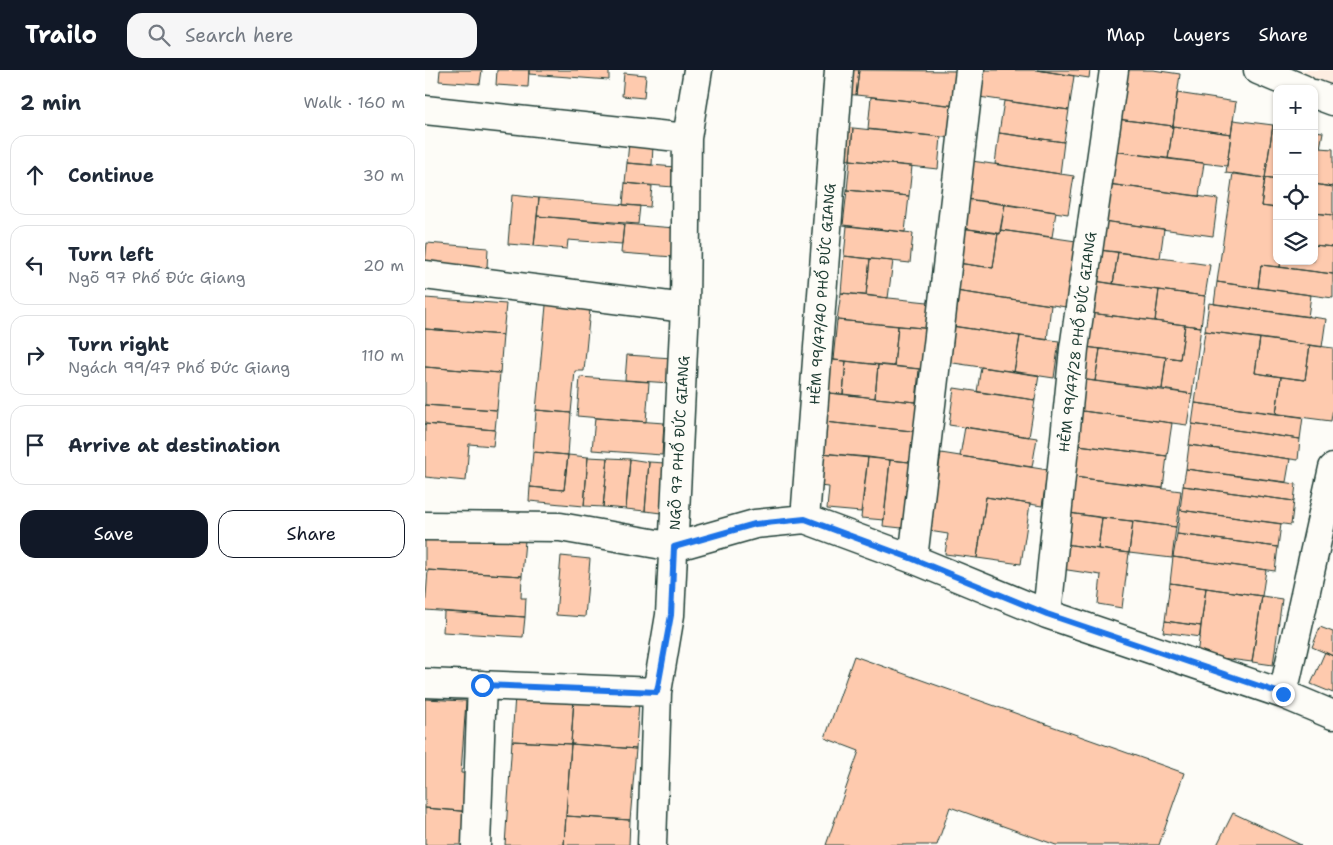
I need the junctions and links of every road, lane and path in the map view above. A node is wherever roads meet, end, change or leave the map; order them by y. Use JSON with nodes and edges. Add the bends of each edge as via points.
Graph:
{"nodes":[{"id":1,"x":698,"y":70,"type":"edge"},
{"id":2,"x":839,"y":70,"type":"edge"},
{"id":3,"x":970,"y":70,"type":"edge"},
{"id":4,"x":1113,"y":70,"type":"edge"},
{"id":5,"x":1258,"y":70,"type":"edge"},
{"id":6,"x":1294,"y":85,"type":"edge"},
{"id":7,"x":1318,"y":95,"type":"edge"},
{"id":8,"x":1333,"y":101,"type":"edge"},
{"id":9,"x":425,"y":110,"type":"edge"},
{"id":10,"x":687,"y":138,"type":"junction"},
{"id":11,"x":425,"y":275,"type":"edge"},
{"id":12,"x":685,"y":308,"type":"junction"},
{"id":13,"x":1333,"y":468,"type":"edge"},
{"id":14,"x":805,"y":519,"type":"junction"},
{"id":15,"x":425,"y":526,"type":"edge"},
{"id":16,"x":674,"y":547,"type":"junction"},
{"id":17,"x":913,"y":559,"type":"junction"},
{"id":18,"x":1047,"y":614,"type":"junction"},
{"id":19,"x":425,"y":683,"type":"edge"},
{"id":20,"x":482,"y":685,"type":"junction"},
{"id":21,"x":657,"y":692,"type":"junction"},
{"id":22,"x":1283,"y":694,"type":"junction"},
{"id":23,"x":1333,"y":715,"type":"edge"},
{"id":24,"x":476,"y":845,"type":"edge"},
{"id":25,"x":652,"y":845,"type":"edge"}],
"edges":[{"from":1,"to":10,"type":"street","name":"NGÕ 97 PHỐ ĐỨC GIANG"},
{"from":2,"to":14,"type":"street","name":"HẺM 99/47/40 PHỐ ĐỨC GIANG"},
{"from":3,"to":17,"type":"street"},
{"from":4,"to":18,"type":"street","name":"HẺM 99/47/28 PHỐ ĐỨC GIANG","via":[[1074,349]]},
{"from":5,"to":6,"type":"street"},
{"from":7,"to":8,"type":"street"},
{"from":9,"to":10,"type":"street"},
{"from":10,"to":12,"type":"street","name":"NGÕ 97 PHỐ ĐỨC GIANG"},
{"from":11,"to":12,"type":"street"},
{"from":12,"to":16,"type":"street","name":"NGÕ 97 PHỐ ĐỨC GIANG"},
{"from":13,"to":22,"type":"street"},
{"from":14,"to":16,"type":"street","via":[[755,524]]},
{"from":14,"to":17,"type":"street"},
{"from":15,"to":16,"type":"street","via":[[560,527]]},
{"from":16,"to":21,"type":"street","name":"NGÕ 97 PHỐ ĐỨC GIANG","via":[[671,615]]},
{"from":17,"to":18,"type":"street"},
{"from":18,"to":22,"type":"street"},
{"from":19,"to":20,"type":"street"},
{"from":20,"to":21,"type":"street"},
{"from":20,"to":24,"type":"street"},
{"from":21,"to":25,"type":"street","name":"NGÕ 97 PHỐ ĐỨC GIANG"},
{"from":22,"to":23,"type":"street"}]}
